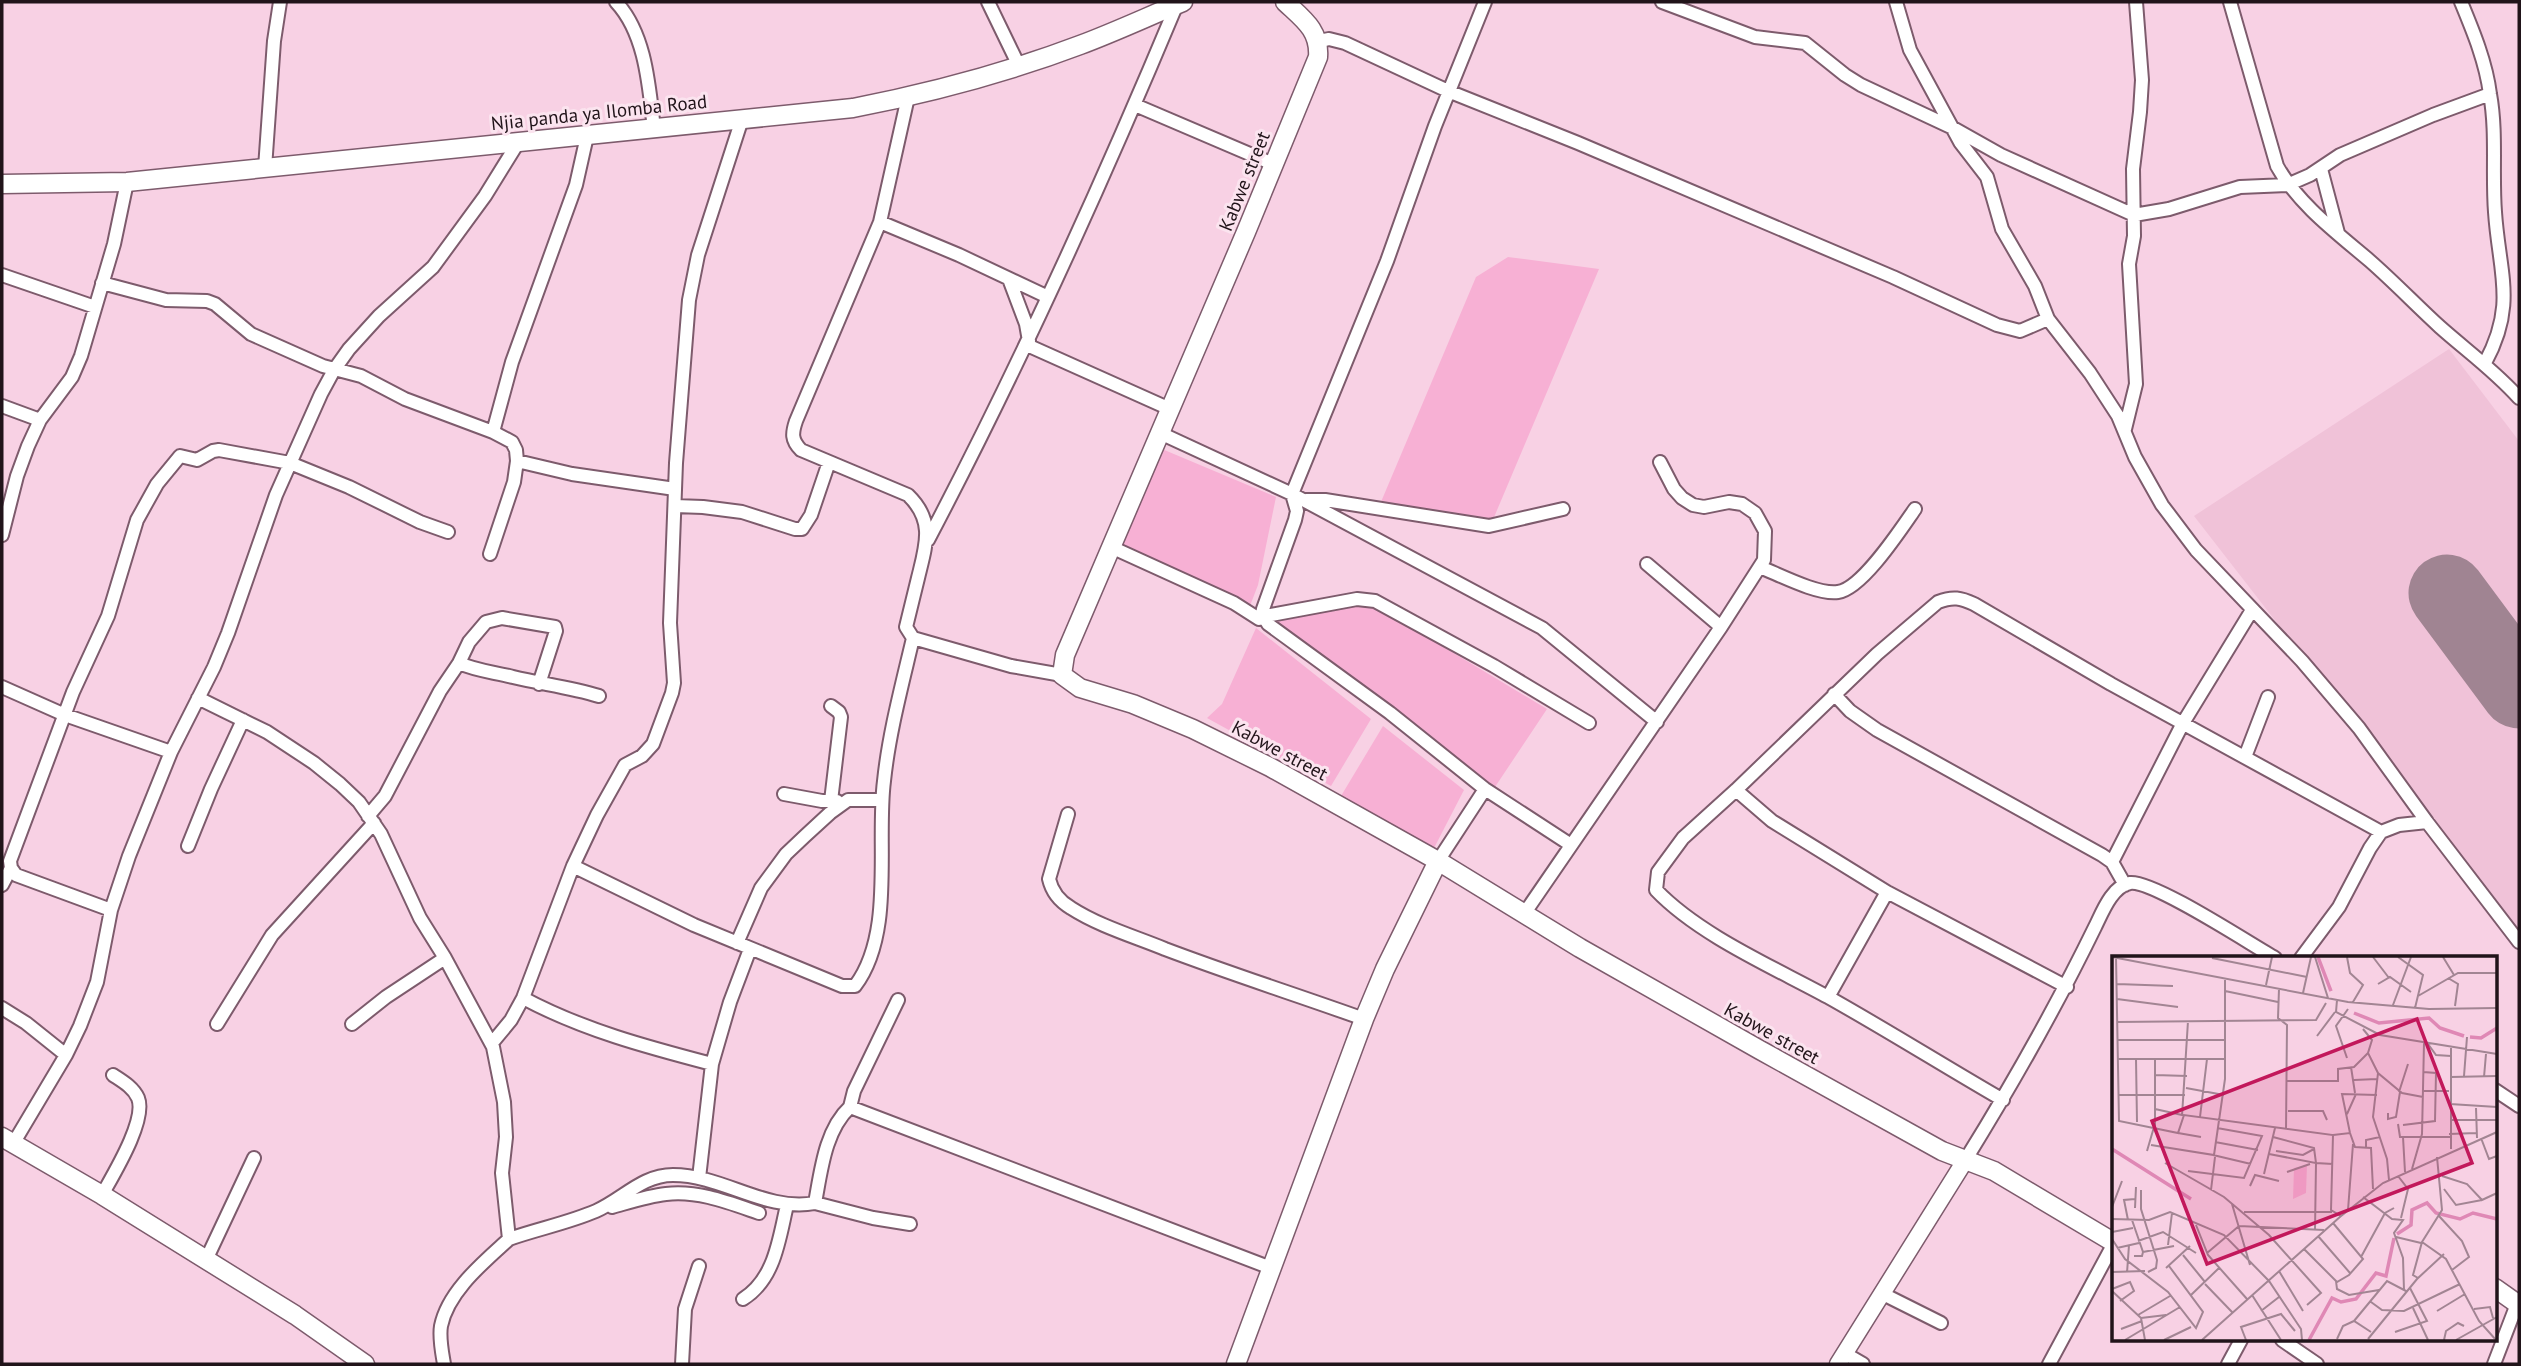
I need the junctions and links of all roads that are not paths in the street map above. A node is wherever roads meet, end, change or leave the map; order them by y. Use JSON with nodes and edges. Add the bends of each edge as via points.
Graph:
{"nodes":[{"id":1,"x":280,"y":2,"type":"edge"},
{"id":2,"x":616,"y":2,"type":"edge"},
{"id":3,"x":988,"y":2,"type":"edge"},
{"id":4,"x":1285,"y":2,"type":"edge"},
{"id":5,"x":1485,"y":2,"type":"edge"},
{"id":6,"x":1662,"y":2,"type":"edge"},
{"id":7,"x":1896,"y":2,"type":"edge"},
{"id":8,"x":2136,"y":2,"type":"edge"},
{"id":9,"x":2230,"y":2,"type":"edge"},
{"id":10,"x":2460,"y":2,"type":"edge"},
{"id":11,"x":1172,"y":4,"type":"edge"},
{"id":12,"x":1319,"y":41,"type":"junction"},
{"id":13,"x":1019,"y":66,"type":"junction"},
{"id":14,"x":1448,"y":91,"type":"junction"},
{"id":15,"x":2490,"y":94,"type":"junction"},
{"id":16,"x":908,"y":97,"type":"junction"},
{"id":17,"x":1135,"y":105,"type":"junction"},
{"id":18,"x":742,"y":119,"type":"junction"},
{"id":19,"x":1953,"y":128,"type":"junction"},
{"id":20,"x":654,"y":129,"type":"junction"},
{"id":21,"x":587,"y":136,"type":"junction"},
{"id":22,"x":519,"y":141,"type":"junction"},
{"id":23,"x":1273,"y":164,"type":"junction"},
{"id":24,"x":265,"y":168,"type":"junction"},
{"id":25,"x":2321,"y":169,"type":"junction"},
{"id":26,"x":127,"y":182,"type":"junction"},
{"id":27,"x":2,"y":184,"type":"edge"},
{"id":28,"x":2287,"y":185,"type":"junction"},
{"id":29,"x":2134,"y":215,"type":"junction"},
{"id":30,"x":880,"y":222,"type":"junction"},
{"id":31,"x":2338,"y":233,"type":"junction"},
{"id":32,"x":2,"y":275,"type":"edge"},
{"id":33,"x":1010,"y":279,"type":"junction"},
{"id":34,"x":102,"y":283,"type":"junction"},
{"id":35,"x":1048,"y":297,"type":"junction"},
{"id":36,"x":95,"y":307,"type":"junction"},
{"id":37,"x":2048,"y":319,"type":"junction"},
{"id":38,"x":1028,"y":343,"type":"junction"},
{"id":39,"x":2485,"y":363,"type":"junction"},
{"id":40,"x":334,"y":370,"type":"junction"},
{"id":41,"x":2519,"y":398,"type":"edge"},
{"id":42,"x":2,"y":406,"type":"edge"},
{"id":43,"x":1170,"y":409,"type":"junction"},
{"id":44,"x":40,"y":421,"type":"junction"},
{"id":45,"x":2125,"y":429,"type":"junction"},
{"id":46,"x":493,"y":432,"type":"junction"},
{"id":47,"x":1160,"y":433,"type":"junction"},
{"id":48,"x":517,"y":461,"type":"junction"},
{"id":49,"x":829,"y":462,"type":"junction"},
{"id":50,"x":1660,"y":462,"type":"dead end"},
{"id":51,"x":290,"y":463,"type":"junction"},
{"id":52,"x":675,"y":489,"type":"junction"},
{"id":53,"x":1292,"y":494,"type":"junction"},
{"id":54,"x":1306,"y":500,"type":"junction"},
{"id":55,"x":675,"y":506,"type":"junction"},
{"id":56,"x":1563,"y":509,"type":"dead end"},
{"id":57,"x":1915,"y":509,"type":"dead end"},
{"id":58,"x":448,"y":532,"type":"dead end"},
{"id":59,"x":2,"y":535,"type":"edge"},
{"id":60,"x":928,"y":540,"type":"junction"},
{"id":61,"x":1111,"y":547,"type":"junction"},
{"id":62,"x":490,"y":554,"type":"dead end"},
{"id":63,"x":1647,"y":564,"type":"dead end"},
{"id":64,"x":1760,"y":567,"type":"junction"},
{"id":65,"x":2252,"y":610,"type":"junction"},
{"id":66,"x":1260,"y":617,"type":"junction"},
{"id":67,"x":1721,"y":628,"type":"junction"},
{"id":68,"x":913,"y":638,"type":"junction"},
{"id":69,"x":459,"y":663,"type":"junction"},
{"id":70,"x":1062,"y":675,"type":"junction"},
{"id":71,"x":539,"y":684,"type":"junction"},
{"id":72,"x":2,"y":687,"type":"edge"},
{"id":73,"x":1834,"y":694,"type":"junction"},
{"id":74,"x":599,"y":696,"type":"dead end"},
{"id":75,"x":2268,"y":697,"type":"dead end"},
{"id":76,"x":198,"y":698,"type":"junction"},
{"id":77,"x":831,"y":706,"type":"dead end"},
{"id":78,"x":65,"y":715,"type":"junction"},
{"id":79,"x":243,"y":720,"type":"junction"},
{"id":80,"x":1657,"y":722,"type":"junction"},
{"id":81,"x":1589,"y":723,"type":"dead end"},
{"id":82,"x":2183,"y":723,"type":"junction"},
{"id":83,"x":171,"y":752,"type":"junction"},
{"id":84,"x":2245,"y":757,"type":"junction"},
{"id":85,"x":1485,"y":789,"type":"junction"},
{"id":86,"x":1737,"y":790,"type":"junction"},
{"id":87,"x":784,"y":794,"type":"dead end"},
{"id":88,"x":848,"y":800,"type":"junction"},
{"id":89,"x":882,"y":800,"type":"junction"},
{"id":90,"x":831,"y":801,"type":"junction"},
{"id":91,"x":1068,"y":814,"type":"dead end"},
{"id":92,"x":371,"y":819,"type":"junction"},
{"id":93,"x":2427,"y":822,"type":"junction"},
{"id":94,"x":2381,"y":832,"type":"junction"},
{"id":95,"x":1571,"y":845,"type":"junction"},
{"id":96,"x":188,"y":846,"type":"dead end"},
{"id":97,"x":1438,"y":861,"type":"junction"},
{"id":98,"x":2112,"y":862,"type":"junction"},
{"id":99,"x":573,"y":866,"type":"junction"},
{"id":100,"x":10,"y":869,"type":"junction"},
{"id":101,"x":2125,"y":885,"type":"junction"},
{"id":102,"x":2,"y":886,"type":"edge"},
{"id":103,"x":1887,"y":892,"type":"junction"},
{"id":104,"x":111,"y":909,"type":"junction"},
{"id":105,"x":1524,"y":914,"type":"junction"},
{"id":106,"x":2519,"y":942,"type":"edge"},
{"id":107,"x":737,"y":943,"type":"junction"},
{"id":108,"x":750,"y":949,"type":"junction"},
{"id":109,"x":2272,"y":956,"type":"edge"},
{"id":110,"x":2302,"y":956,"type":"edge"},
{"id":111,"x":445,"y":958,"type":"junction"},
{"id":112,"x":2067,"y":987,"type":"junction"},
{"id":113,"x":523,"y":998,"type":"junction"},
{"id":114,"x":1828,"y":998,"type":"junction"},
{"id":115,"x":898,"y":1000,"type":"dead end"},
{"id":116,"x":2,"y":1008,"type":"edge"},
{"id":117,"x":1364,"y":1019,"type":"junction"},
{"id":118,"x":217,"y":1024,"type":"dead end"},
{"id":119,"x":352,"y":1024,"type":"dead end"},
{"id":120,"x":492,"y":1043,"type":"junction"},
{"id":121,"x":66,"y":1055,"type":"junction"},
{"id":122,"x":712,"y":1064,"type":"junction"},
{"id":123,"x":113,"y":1075,"type":"dead end"},
{"id":124,"x":2496,"y":1091,"type":"edge"},
{"id":125,"x":2003,"y":1100,"type":"junction"},
{"id":126,"x":2519,"y":1106,"type":"edge"},
{"id":127,"x":850,"y":1107,"type":"junction"},
{"id":128,"x":7,"y":1140,"type":"edge"},
{"id":129,"x":254,"y":1158,"type":"dead end"},
{"id":130,"x":1966,"y":1159,"type":"junction"},
{"id":131,"x":699,"y":1178,"type":"junction"},
{"id":132,"x":102,"y":1195,"type":"junction"},
{"id":133,"x":815,"y":1203,"type":"junction"},
{"id":134,"x":787,"y":1205,"type":"junction"},
{"id":135,"x":598,"y":1210,"type":"junction"},
{"id":136,"x":759,"y":1213,"type":"dead end"},
{"id":137,"x":910,"y":1224,"type":"dead end"},
{"id":138,"x":509,"y":1239,"type":"junction"},
{"id":139,"x":2112,"y":1242,"type":"edge"},
{"id":140,"x":2112,"y":1245,"type":"edge"},
{"id":141,"x":206,"y":1260,"type":"junction"},
{"id":142,"x":699,"y":1266,"type":"dead end"},
{"id":143,"x":1271,"y":1268,"type":"junction"},
{"id":144,"x":2496,"y":1289,"type":"edge"},
{"id":145,"x":1881,"y":1293,"type":"junction"},
{"id":146,"x":743,"y":1298,"type":"dead end"},
{"id":147,"x":2518,"y":1305,"type":"edge"},
{"id":148,"x":1941,"y":1323,"type":"dead end"},
{"id":149,"x":2240,"y":1342,"type":"edge"},
{"id":150,"x":2285,"y":1342,"type":"edge"},
{"id":151,"x":1841,"y":1358,"type":"edge"},
{"id":152,"x":365,"y":1364,"type":"edge"},
{"id":153,"x":444,"y":1364,"type":"edge"},
{"id":154,"x":682,"y":1364,"type":"edge"},
{"id":155,"x":1236,"y":1364,"type":"edge"},
{"id":156,"x":1863,"y":1364,"type":"edge"},
{"id":157,"x":2049,"y":1364,"type":"edge"},
{"id":158,"x":2228,"y":1364,"type":"edge"},
{"id":159,"x":2317,"y":1364,"type":"edge"},
{"id":160,"x":2494,"y":1364,"type":"edge"}],
"edges":[{"from":1,"to":24,"type":"street"},
{"from":2,"to":20,"type":"street","via":[[631,19],[639,42]]},
{"from":3,"to":13,"type":"street"},
{"from":4,"to":12,"type":"main road"},
{"from":5,"to":14,"type":"street"},
{"from":6,"to":19,"type":"street","via":[[1755,37],[1805,43],[1845,75]]},
{"from":7,"to":19,"type":"street","via":[[1910,50]]},
{"from":8,"to":29,"type":"street","via":[[2142,80]]},
{"from":9,"to":28,"type":"street","via":[[2277,166]]},
{"from":10,"to":15,"type":"street"},
{"from":11,"to":13,"type":"main road","name":"Njia panda ya Ilomba Road"},
{"from":11,"to":17,"type":"street"},
{"from":12,"to":14,"type":"street","via":[[1345,43]]},
{"from":12,"to":23,"type":"main road","name":"Kabwe street","via":[[1318,57]]},
{"from":13,"to":16,"type":"main road","name":"Njia panda ya Ilomba Road"},
{"from":14,"to":37,"type":"street","via":[[1997,325],[2020,331]]},
{"from":14,"to":53,"type":"street","via":[[1387,261]]},
{"from":15,"to":25,"type":"street","via":[[2340,155]]},
{"from":15,"to":39,"type":"street","via":[[2494,206],[2504,302],[2501,329]]},
{"from":16,"to":18,"type":"main road","name":"Njia panda ya Ilomba Road","via":[[815,113]]},
{"from":16,"to":30,"type":"street"},
{"from":17,"to":23,"type":"street"},
{"from":17,"to":35,"type":"street"},
{"from":18,"to":20,"type":"main road","name":"Njia panda ya Ilomba Road"},
{"from":18,"to":52,"type":"street","via":[[691,279]]},
{"from":19,"to":29,"type":"street","via":[[2001,155]]},
{"from":19,"to":37,"type":"street","via":[[1987,177],[2002,229]]},
{"from":20,"to":21,"type":"main road","name":"Njia panda ya Ilomba Road"},
{"from":21,"to":22,"type":"main road","name":"Njia panda ya Ilomba Road"},
{"from":21,"to":46,"type":"street","via":[[576,185],[512,362]]},
{"from":22,"to":24,"type":"main road","name":"Njia panda ya Ilomba Road"},
{"from":22,"to":40,"type":"street","via":[[433,267],[365,331]]},
{"from":23,"to":43,"type":"main road","name":"Kabwe street"},
{"from":24,"to":26,"type":"main road","name":"Njia panda ya Ilomba Road"},
{"from":25,"to":28,"type":"street"},
{"from":25,"to":31,"type":"street"},
{"from":26,"to":27,"type":"main road","name":"Njia panda ya Ilomba Road"},
{"from":26,"to":34,"type":"street"},
{"from":28,"to":29,"type":"street","via":[[2239,187]]},
{"from":28,"to":31,"type":"street"},
{"from":29,"to":45,"type":"street","via":[[2129,264],[2136,384]]},
{"from":30,"to":33,"type":"street"},
{"from":30,"to":49,"type":"street","via":[[792,433],[801,450]]},
{"from":31,"to":39,"type":"street"},
{"from":32,"to":36,"type":"street"},
{"from":33,"to":35,"type":"street"},
{"from":33,"to":38,"type":"street"},
{"from":34,"to":36,"type":"street"},
{"from":34,"to":40,"type":"street","via":[[166,300],[215,304],[251,334]]},
{"from":35,"to":38,"type":"street"},
{"from":36,"to":44,"type":"street","via":[[72,377]]},
{"from":37,"to":45,"type":"street"},
{"from":38,"to":43,"type":"street"},
{"from":38,"to":60,"type":"street"},
{"from":39,"to":41,"type":"street"},
{"from":40,"to":46,"type":"street","via":[[352,372],[414,403]]},
{"from":40,"to":51,"type":"street"},
{"from":42,"to":44,"type":"street"},
{"from":43,"to":47,"type":"main road","name":"Kabwe street"},
{"from":44,"to":59,"type":"street","via":[[17,476]]},
{"from":45,"to":65,"type":"street","via":[[2166,512]]},
{"from":46,"to":48,"type":"street","via":[[512,442]]},
{"from":47,"to":53,"type":"street"},
{"from":47,"to":61,"type":"main road","name":"Kabwe street"},
{"from":48,"to":52,"type":"street"},
{"from":48,"to":62,"type":"street","via":[[512,492]]},
{"from":49,"to":55,"type":"street","via":[[802,529],[728,510]]},
{"from":49,"to":60,"type":"street","via":[[908,495],[921,510]]},
{"from":50,"to":64,"type":"street","via":[[1674,489],[1693,505],[1729,502],[1755,513],[1765,531]]},
{"from":51,"to":58,"type":"street"},
{"from":51,"to":76,"type":"street","via":[[238,609]]},
{"from":51,"to":78,"type":"street","via":[[219,450],[197,460],[180,456],[171,466],[137,520],[107,616]]},
{"from":52,"to":55,"type":"street"},
{"from":53,"to":54,"type":"street"},
{"from":53,"to":66,"type":"street","via":[[1296,520]]},
{"from":54,"to":56,"type":"street","via":[[1325,499],[1489,526]]},
{"from":54,"to":80,"type":"street","via":[[1542,628]]},
{"from":55,"to":99,"type":"street","via":[[672,693],[653,744],[625,765]]},
{"from":57,"to":64,"type":"street","via":[[1884,552],[1842,591],[1817,589]]},
{"from":60,"to":68,"type":"street","via":[[906,627]]},
{"from":61,"to":66,"type":"street"},
{"from":61,"to":70,"type":"main road","name":"Kabwe street","via":[[1065,655]]},
{"from":63,"to":67,"type":"street"},
{"from":64,"to":67,"type":"street"},
{"from":65,"to":82,"type":"street"},
{"from":65,"to":93,"type":"street","via":[[2359,728]]},
{"from":66,"to":81,"type":"street","via":[[1357,599],[1376,601]]},
{"from":66,"to":85,"type":"street"},
{"from":67,"to":80,"type":"street"},
{"from":68,"to":70,"type":"street","via":[[1011,666]]},
{"from":68,"to":89,"type":"street","via":[[887,754]]},
{"from":69,"to":71,"type":"street"},
{"from":69,"to":71,"type":"street","via":[[486,622],[502,618],[555,627]]},
{"from":69,"to":92,"type":"street"},
{"from":70,"to":97,"type":"main road","name":"Kabwe street","via":[[1080,688],[1133,705],[1240,752]]},
{"from":71,"to":74,"type":"street","via":[[563,685]]},
{"from":72,"to":78,"type":"street"},
{"from":73,"to":82,"type":"street","via":[[1938,602],[1950,597],[1961,598]]},
{"from":73,"to":86,"type":"street"},
{"from":73,"to":98,"type":"street","via":[[1877,730]]},
{"from":75,"to":84,"type":"street"},
{"from":76,"to":79,"type":"street"},
{"from":76,"to":83,"type":"street"},
{"from":77,"to":90,"type":"street","via":[[841,717]]},
{"from":78,"to":83,"type":"street"},
{"from":78,"to":100,"type":"street"},
{"from":79,"to":92,"type":"street","via":[[323,770]]},
{"from":79,"to":96,"type":"street"},
{"from":80,"to":95,"type":"street"},
{"from":82,"to":84,"type":"street"},
{"from":82,"to":98,"type":"street"},
{"from":83,"to":104,"type":"street"},
{"from":84,"to":94,"type":"street"},
{"from":85,"to":95,"type":"street"},
{"from":85,"to":97,"type":"street"},
{"from":86,"to":103,"type":"street","via":[[1772,821]]},
{"from":86,"to":114,"type":"street","via":[[1683,838],[1658,872],[1656,890],[1706,929]]},
{"from":87,"to":90,"type":"street"},
{"from":88,"to":89,"type":"street"},
{"from":88,"to":90,"type":"street"},
{"from":88,"to":107,"type":"street","via":[[780,863],[761,888]]},
{"from":89,"to":108,"type":"street","via":[[881,911],[868,961],[855,986],[842,986]]},
{"from":91,"to":117,"type":"street","via":[[1049,879],[1057,898],[1069,907],[1115,930]]},
{"from":92,"to":111,"type":"street","via":[[419,918]]},
{"from":92,"to":118,"type":"street","via":[[272,935]]},
{"from":93,"to":94,"type":"street"},
{"from":93,"to":106,"type":"street"},
{"from":94,"to":110,"type":"street","via":[[2339,907]]},
{"from":95,"to":105,"type":"street"},
{"from":97,"to":105,"type":"main road","name":"Kabwe street"},
{"from":97,"to":117,"type":"main road"},
{"from":98,"to":101,"type":"street"},
{"from":99,"to":107,"type":"street"},
{"from":99,"to":113,"type":"street"},
{"from":100,"to":102,"type":"street"},
{"from":100,"to":104,"type":"street"},
{"from":101,"to":109,"type":"street","via":[[2141,884],[2171,898]]},
{"from":101,"to":112,"type":"street","via":[[2104,908]]},
{"from":103,"to":112,"type":"street"},
{"from":103,"to":114,"type":"street"},
{"from":104,"to":121,"type":"street","via":[[97,982]]},
{"from":105,"to":130,"type":"main road","name":"Kabwe street","via":[[1828,1088],[1942,1151]]},
{"from":107,"to":108,"type":"street"},
{"from":108,"to":122,"type":"street"},
{"from":111,"to":119,"type":"street"},
{"from":111,"to":120,"type":"street"},
{"from":112,"to":125,"type":"street"},
{"from":113,"to":120,"type":"street"},
{"from":113,"to":122,"type":"street","via":[[626,1041]]},
{"from":114,"to":125,"type":"street"},
{"from":115,"to":127,"type":"street"},
{"from":116,"to":121,"type":"street"},
{"from":117,"to":143,"type":"main road"},
{"from":120,"to":138,"type":"street","via":[[504,1102],[502,1173]]},
{"from":121,"to":128,"type":"street"},
{"from":122,"to":131,"type":"street"},
{"from":123,"to":132,"type":"street","via":[[133,1090],[140,1108],[131,1138]]},
{"from":124,"to":126,"type":"street"},
{"from":125,"to":130,"type":"street"},
{"from":127,"to":133,"type":"street","via":[[831,1138]]},
{"from":127,"to":143,"type":"street"},
{"from":128,"to":132,"type":"main road"},
{"from":129,"to":141,"type":"street"},
{"from":130,"to":139,"type":"main road","name":"Kabwe street"},
{"from":130,"to":145,"type":"street"},
{"from":131,"to":134,"type":"street"},
{"from":131,"to":135,"type":"street","via":[[656,1178]]},
{"from":132,"to":141,"type":"main road"},
{"from":133,"to":134,"type":"street"},
{"from":133,"to":137,"type":"street"},
{"from":134,"to":146,"type":"street","via":[[764,1280]]},
{"from":135,"to":136,"type":"street","via":[[678,1194]]},
{"from":135,"to":138,"type":"street"},
{"from":138,"to":153,"type":"street","via":[[445,1312],[440,1334]]},
{"from":140,"to":157,"type":"street"},
{"from":141,"to":152,"type":"main road"},
{"from":142,"to":154,"type":"street","via":[[685,1309]]},
{"from":143,"to":155,"type":"main road"},
{"from":144,"to":147,"type":"main road"},
{"from":145,"to":148,"type":"street"},
{"from":145,"to":151,"type":"street"},
{"from":147,"to":160,"type":"street"},
{"from":149,"to":158,"type":"street"},
{"from":150,"to":159,"type":"street"},
{"from":151,"to":156,"type":"street"}]}
